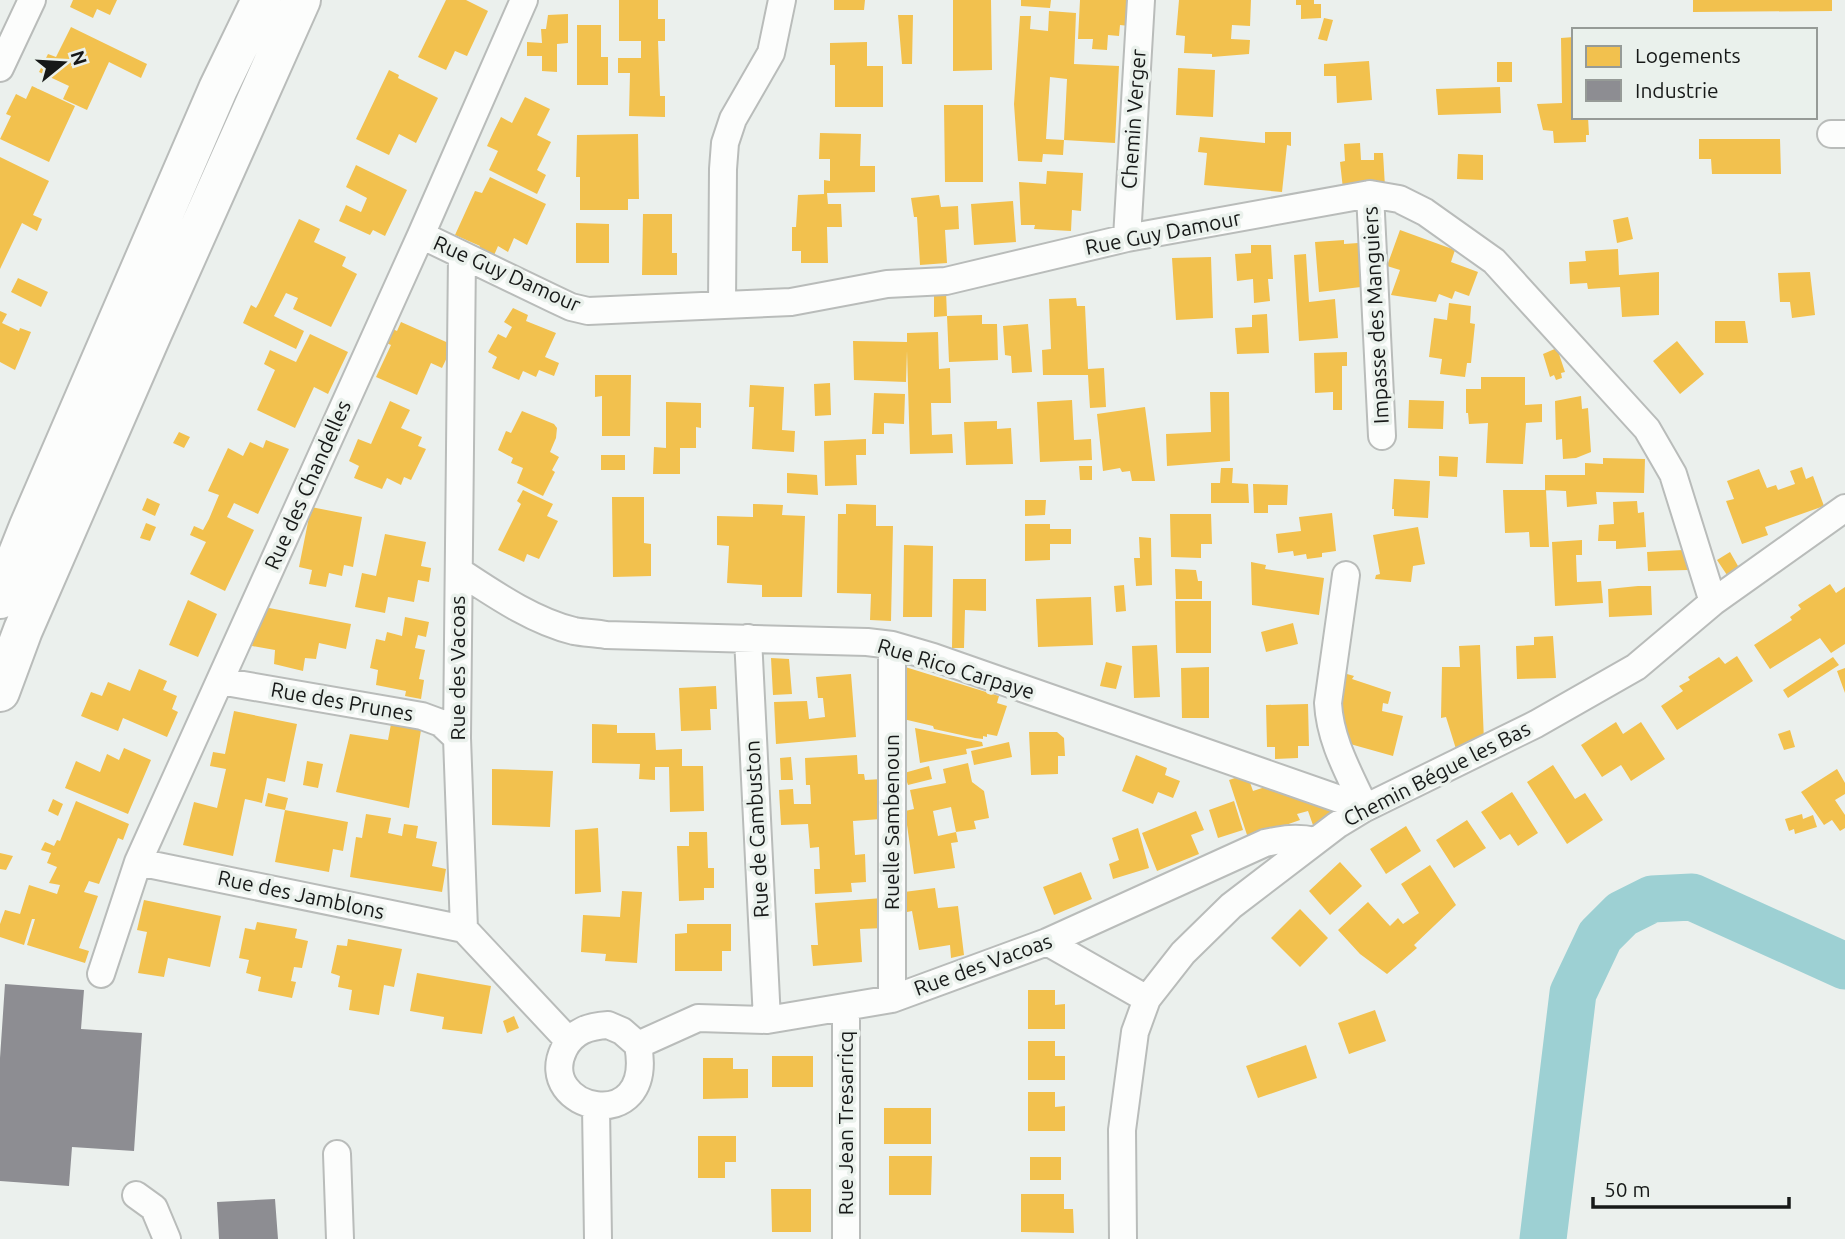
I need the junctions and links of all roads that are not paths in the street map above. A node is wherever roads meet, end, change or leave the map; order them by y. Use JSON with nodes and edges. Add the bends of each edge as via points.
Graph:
{"nodes":[{"id":1,"x":32,"y":0,"type":"edge"},
{"id":2,"x":261,"y":0,"type":"edge"},
{"id":3,"x":302,"y":0,"type":"edge"},
{"id":4,"x":524,"y":0,"type":"edge"},
{"id":5,"x":782,"y":0,"type":"edge"},
{"id":6,"x":1141,"y":0,"type":"edge"},
{"id":7,"x":0,"y":68,"type":"edge"},
{"id":8,"x":1370,"y":194,"type":"junction"},
{"id":9,"x":421,"y":235,"type":"junction"},
{"id":10,"x":1127,"y":238,"type":"junction"},
{"id":11,"x":462,"y":255,"type":"junction"},
{"id":12,"x":722,"y":305,"type":"junction"},
{"id":13,"x":1382,"y":436,"type":"dead end"},
{"id":14,"x":1845,"y":508,"type":"edge"},
{"id":15,"x":29,"y":526,"type":"junction"},
{"id":16,"x":0,"y":562,"type":"edge"},
{"id":17,"x":459,"y":571,"type":"junction"},
{"id":18,"x":1346,"y":575,"type":"dead end"},
{"id":19,"x":0,"y":599,"type":"edge"},
{"id":20,"x":1713,"y":602,"type":"junction"},
{"id":21,"x":748,"y":638,"type":"junction"},
{"id":22,"x":892,"y":645,"type":"junction"},
{"id":23,"x":220,"y":681,"type":"junction"},
{"id":24,"x":0,"y":692,"type":"edge"},
{"id":25,"x":457,"y":738,"type":"junction"},
{"id":26,"x":1365,"y":808,"type":"junction"},
{"id":27,"x":1315,"y":841,"type":"junction"},
{"id":28,"x":138,"y":862,"type":"junction"},
{"id":29,"x":464,"y":929,"type":"junction"},
{"id":30,"x":1047,"y":942,"type":"junction"},
{"id":31,"x":101,"y":974,"type":"dead end"},
{"id":32,"x":892,"y":999,"type":"junction"},
{"id":33,"x":1147,"y":999,"type":"junction"},
{"id":34,"x":846,"y":1008,"type":"junction"},
{"id":35,"x":767,"y":1020,"type":"junction"},
{"id":36,"x":568,"y":1041,"type":"junction"},
{"id":37,"x":638,"y":1045,"type":"junction"},
{"id":38,"x":596,"y":1107,"type":"junction"},
{"id":39,"x":337,"y":1154,"type":"dead end"},
{"id":40,"x":136,"y":1195,"type":"dead end"},
{"id":41,"x":167,"y":1239,"type":"edge"},
{"id":42,"x":341,"y":1239,"type":"edge"},
{"id":43,"x":598,"y":1239,"type":"edge"},
{"id":44,"x":846,"y":1239,"type":"edge"},
{"id":45,"x":1123,"y":1239,"type":"edge"}],
"edges":[{"from":1,"to":7,"type":"street"},
{"from":2,"to":15,"type":"highway"},
{"from":3,"to":24,"type":"highway","via":[[152,334]]},
{"from":4,"to":9,"type":"street","name":"Rue des Chandelles"},
{"from":5,"to":12,"type":"street","via":[[771,53],[733,119],[725,143]]},
{"from":6,"to":10,"type":"street","name":"Chemin Verger"},
{"from":8,"to":10,"type":"street","name":"Rue Guy Damour"},
{"from":8,"to":13,"type":"street","name":"Impasse des Manguiers"},
{"from":8,"to":20,"type":"street","name":"Rue Guy Damour","via":[[1425,212],[1494,261],[1647,429],[1673,474]]},
{"from":9,"to":11,"type":"street","name":"Rue Guy Damour"},
{"from":9,"to":23,"type":"street","name":"Rue des Chandelles"},
{"from":10,"to":12,"type":"street","name":"Rue Guy Damour","via":[[946,281],[887,284],[791,302]]},
{"from":11,"to":12,"type":"street","name":"Rue Guy Damour","via":[[588,311]]},
{"from":11,"to":17,"type":"street","name":"Rue des Vacoas"},
{"from":14,"to":20,"type":"street","name":"Chemin Bégue les Bas"},
{"from":15,"to":16,"type":"highway"},
{"from":15,"to":19,"type":"highway"},
{"from":17,"to":21,"type":"street","name":"Rue Rico Carpaye","via":[[497,596],[574,631]]},
{"from":17,"to":25,"type":"street","name":"Rue des Vacoas"},
{"from":18,"to":26,"type":"street","via":[[1329,721]]},
{"from":20,"to":26,"type":"street","name":"Chemin Bégue les Bas","via":[[1636,667],[1536,724]]},
{"from":21,"to":22,"type":"street","name":"Rue Rico Carpaye"},
{"from":21,"to":35,"type":"street","name":"Rue de Cambuston"},
{"from":22,"to":26,"type":"street","name":"Rue Rico Carpaye"},
{"from":22,"to":32,"type":"street","name":"Ruelle Sambenoun"},
{"from":23,"to":25,"type":"street","name":"Rue des Prunes","via":[[422,716],[441,723]]},
{"from":23,"to":28,"type":"street","name":"Rue des Chandelles"},
{"from":25,"to":29,"type":"street","name":"Rue des Vacoas"},
{"from":26,"to":27,"type":"street","name":"Chemin Bégue les Bas"},
{"from":27,"to":30,"type":"street","name":"Rue des Vacoas","via":[[1300,838],[1265,843]]},
{"from":27,"to":33,"type":"street","name":"Chemin Bégue les Bas","via":[[1231,906],[1183,953]]},
{"from":28,"to":29,"type":"street","name":"Rue des Jamblons"},
{"from":28,"to":31,"type":"street","name":"Rue des Chandelles"},
{"from":29,"to":36,"type":"street"},
{"from":30,"to":32,"type":"street","name":"Rue des Vacoas"},
{"from":30,"to":33,"type":"street"},
{"from":32,"to":34,"type":"street","name":"Rue des Vacoas"},
{"from":33,"to":45,"type":"street","name":"Chemin Bégue les Bas","via":[[1135,1032],[1124,1118]]},
{"from":34,"to":35,"type":"street","name":"Rue des Vacoas"},
{"from":34,"to":44,"type":"street","name":"Rue Jean Tresarricq"},
{"from":35,"to":37,"type":"street","name":"Rue des Vacoas","via":[[698,1018]]},
{"from":36,"to":37,"type":"street","via":[[579,1031],[608,1025]]},
{"from":36,"to":38,"type":"street","via":[[560,1056],[563,1082],[580,1102]]},
{"from":37,"to":38,"type":"street","via":[[641,1071],[636,1086],[626,1099]]},
{"from":38,"to":43,"type":"street"},
{"from":39,"to":42,"type":"street"},
{"from":40,"to":41,"type":"street","via":[[154,1208]]}]}
